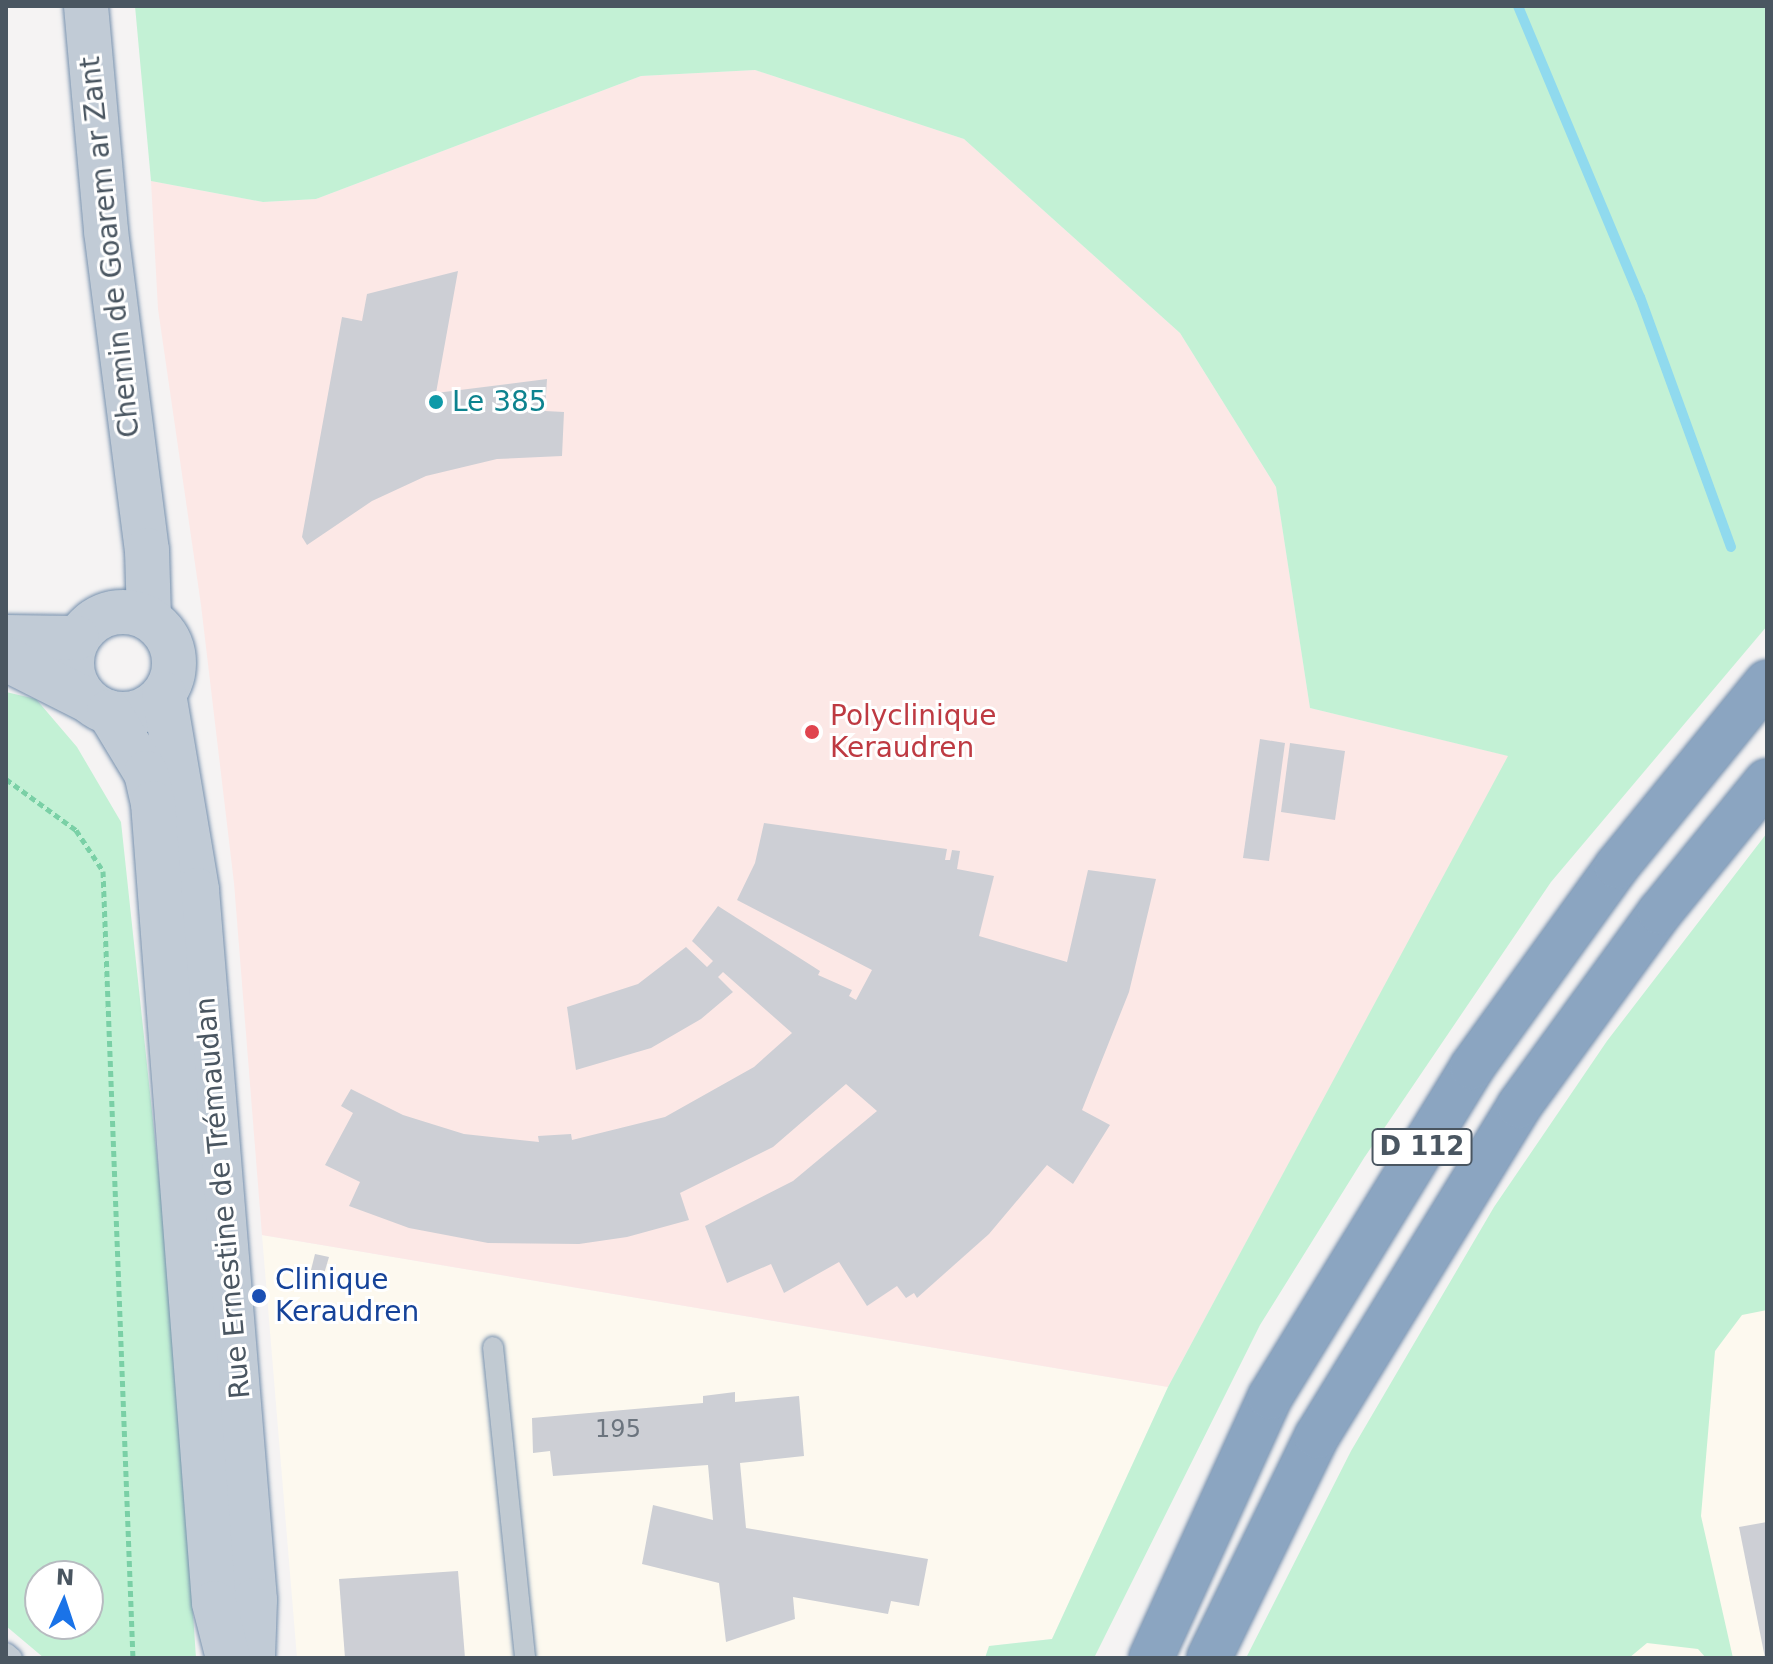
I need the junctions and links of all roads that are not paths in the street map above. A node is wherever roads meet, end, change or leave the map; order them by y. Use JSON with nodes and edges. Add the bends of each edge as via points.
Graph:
{"nodes":[{"id":1,"x":86,"y":6,"type":"edge"},
{"id":2,"x":135,"y":488,"type":"junction"},
{"id":3,"x":149,"y":618,"type":"junction"},
{"id":4,"x":92,"y":626,"type":"junction"},
{"id":5,"x":6,"y":637,"type":"edge"},
{"id":6,"x":6,"y":659,"type":"edge"},
{"id":7,"x":1767,"y":682,"type":"edge"},
{"id":8,"x":164,"y":694,"type":"junction"},
{"id":9,"x":98,"y":706,"type":"junction"},
{"id":10,"x":1767,"y":781,"type":"edge"},
{"id":11,"x":493,"y":1347,"type":"dead end"},
{"id":12,"x":1270,"y":1397,"type":"junction"},
{"id":13,"x":6,"y":1653,"type":"edge"},
{"id":14,"x":12,"y":1658,"type":"edge"},
{"id":15,"x":228,"y":1658,"type":"edge"},
{"id":16,"x":253,"y":1658,"type":"edge"},
{"id":17,"x":525,"y":1658,"type":"edge"},
{"id":18,"x":1126,"y":1658,"type":"edge"},
{"id":19,"x":1151,"y":1658,"type":"edge"},
{"id":20,"x":1209,"y":1658,"type":"edge"}],
"edges":[{"from":1,"to":2,"type":"street","name":"Chemin de Goarem ar Zant"},
{"from":2,"to":3,"type":"street","name":"Chemin de Goarem ar Zant","via":[[147,550]]},
{"from":2,"to":4,"type":"street","name":"Chemin de Goarem ar Zant","via":[[126,552]]},
{"from":3,"to":4,"type":"street","via":[[128,611]]},
{"from":3,"to":8,"type":"street","via":[[173,650]]},
{"from":4,"to":5,"type":"street"},
{"from":4,"to":9,"type":"street","via":[[71,659],[74,682]]},
{"from":6,"to":9,"type":"street"},
{"from":7,"to":12,"type":"highway","number":"D 112","via":[[1617,866],[1472,1067]]},
{"from":8,"to":9,"type":"street","via":[[149,707]]},
{"from":8,"to":16,"type":"street","name":"Rue Ernestine de Trémaudan","via":[[198,905],[255,1600]]},
{"from":9,"to":15,"type":"street","name":"Rue Ernestine de Trémaudan","via":[[146,773],[153,803],[214,1603]]},
{"from":10,"to":20,"type":"highway","number":"D 112","via":[[1660,912],[1519,1106],[1317,1436]]},
{"from":11,"to":17,"type":"lane"},
{"from":12,"to":18,"type":"highway"},
{"from":12,"to":19,"type":"highway","number":"D 112"},
{"from":13,"to":14,"type":"lane"}]}
